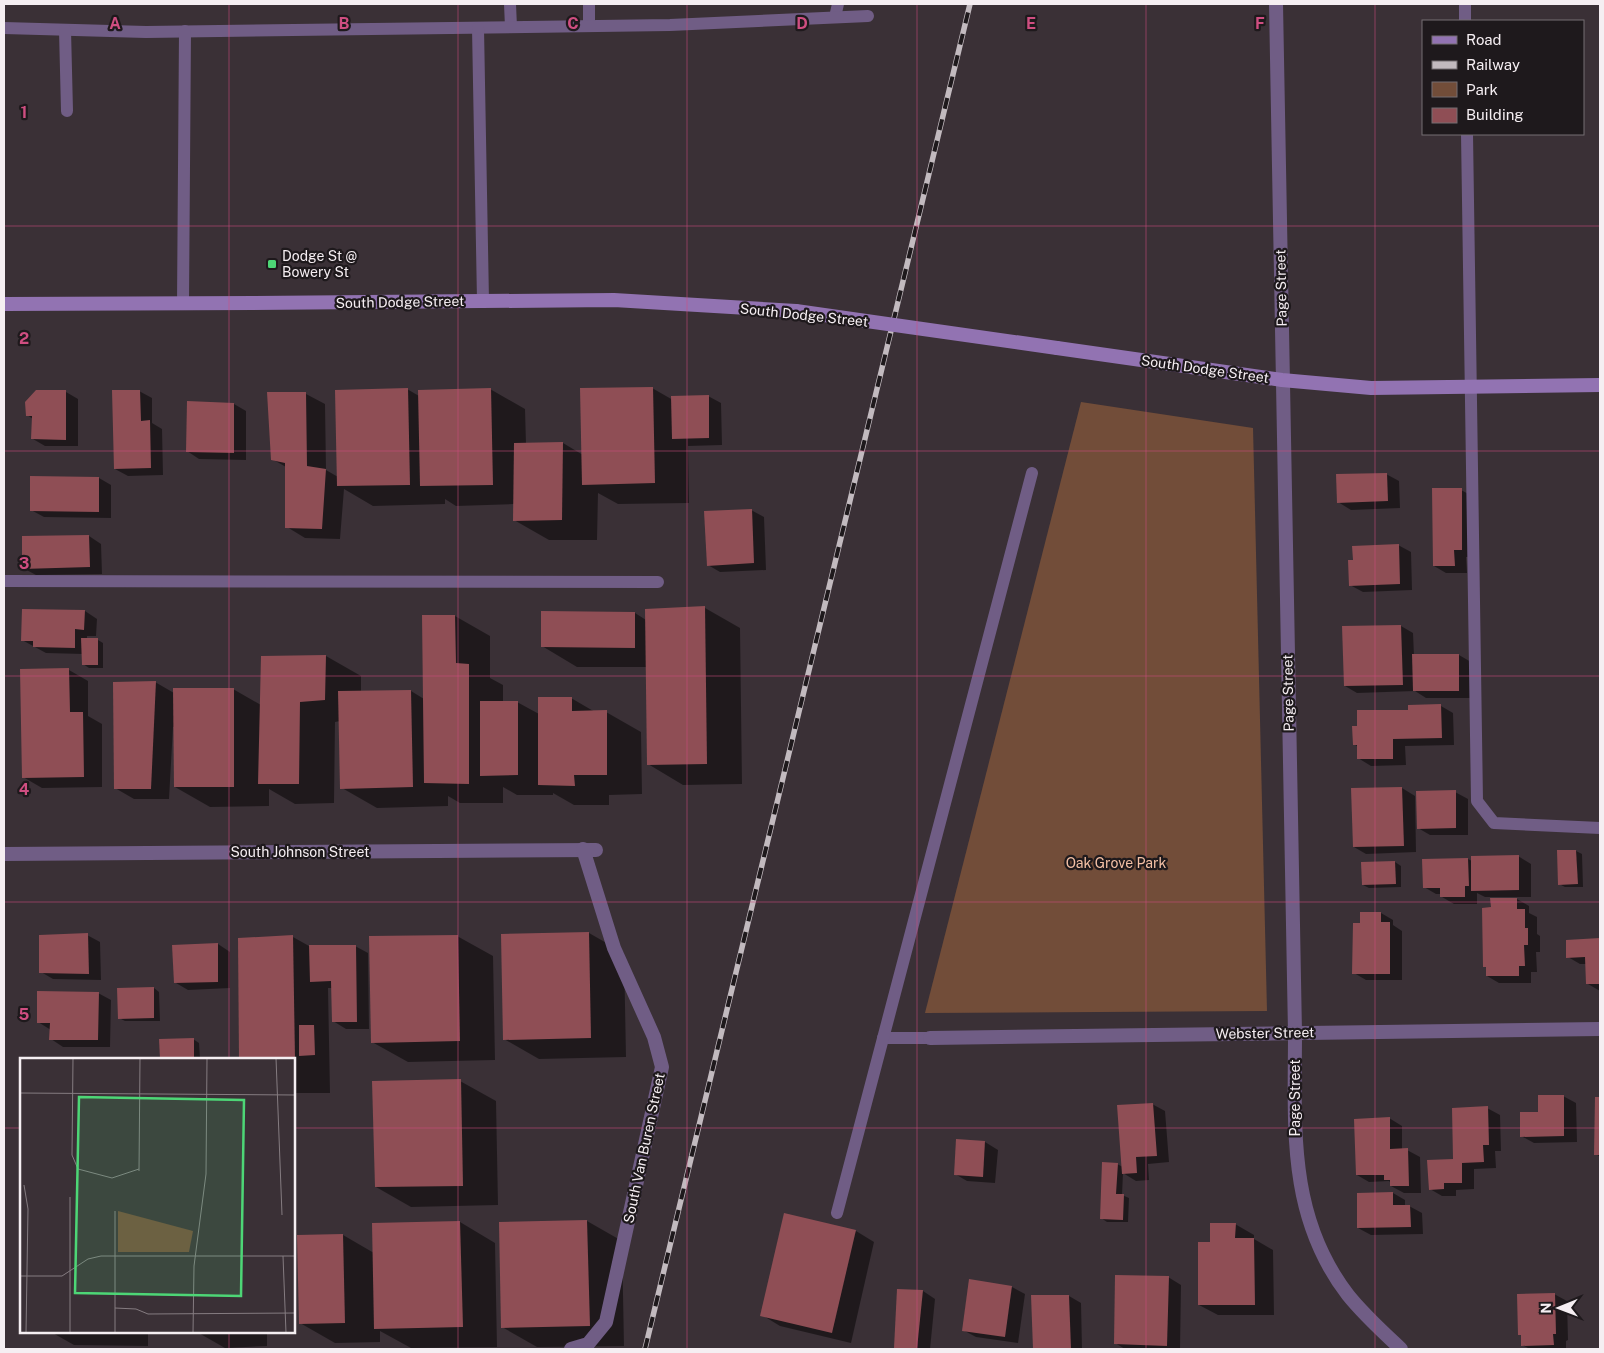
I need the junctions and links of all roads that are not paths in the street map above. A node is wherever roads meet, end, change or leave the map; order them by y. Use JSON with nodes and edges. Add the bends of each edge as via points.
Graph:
{"nodes":[{"id":1,"x":510,"y":4,"type":"edge"},
{"id":2,"x":589,"y":4,"type":"edge"},
{"id":3,"x":838,"y":4,"type":"edge"},
{"id":4,"x":1276,"y":4,"type":"edge"},
{"id":5,"x":1465,"y":4,"type":"edge"},
{"id":6,"x":868,"y":16,"type":"dead end"},
{"id":7,"x":836,"y":17,"type":"junction"},
{"id":8,"x":1465,"y":20,"type":"edge"},
{"id":9,"x":589,"y":26,"type":"junction"},
{"id":10,"x":4,"y":28,"type":"edge"},
{"id":11,"x":478,"y":28,"type":"junction"},
{"id":12,"x":511,"y":28,"type":"junction"},
{"id":13,"x":65,"y":30,"type":"junction"},
{"id":14,"x":185,"y":31,"type":"junction"},
{"id":15,"x":67,"y":111,"type":"dead end"},
{"id":16,"x":1467,"y":135,"type":"edge"},
{"id":17,"x":483,"y":301,"type":"junction"},
{"id":18,"x":184,"y":303,"type":"junction"},
{"id":19,"x":4,"y":304,"type":"edge"},
{"id":20,"x":1282,"y":380,"type":"junction"},
{"id":21,"x":1600,"y":385,"type":"edge"},
{"id":22,"x":1470,"y":387,"type":"junction"},
{"id":23,"x":1032,"y":473,"type":"dead end"},
{"id":24,"x":4,"y":581,"type":"edge"},
{"id":25,"x":658,"y":582,"type":"dead end"},
{"id":26,"x":1600,"y":828,"type":"edge"},
{"id":27,"x":589,"y":850,"type":"joint"},
{"id":28,"x":4,"y":854,"type":"edge"},
{"id":29,"x":1600,"y":1029,"type":"edge"},
{"id":30,"x":1295,"y":1033,"type":"junction"},
{"id":31,"x":883,"y":1038,"type":"junction"},
{"id":32,"x":930,"y":1038,"type":"joint"},
{"id":33,"x":837,"y":1213,"type":"dead end"},
{"id":34,"x":571,"y":1349,"type":"edge"},
{"id":35,"x":1401,"y":1349,"type":"edge"}],
"edges":[{"from":1,"to":12,"type":"lane"},
{"from":2,"to":9,"type":"lane"},
{"from":3,"to":7,"type":"lane"},
{"from":4,"to":20,"type":"street","name":"Page Street"},
{"from":5,"to":8,"type":"lane"},
{"from":6,"to":7,"type":"lane"},
{"from":7,"to":9,"type":"lane","via":[[670,26]]},
{"from":9,"to":12,"type":"lane"},
{"from":10,"to":13,"type":"lane"},
{"from":11,"to":12,"type":"lane"},
{"from":11,"to":14,"type":"lane"},
{"from":11,"to":17,"type":"lane"},
{"from":13,"to":14,"type":"lane"},
{"from":13,"to":15,"type":"lane"},
{"from":14,"to":18,"type":"lane"},
{"from":16,"to":22,"type":"lane"},
{"from":17,"to":18,"type":"main road","name":"South Dodge Street"},
{"from":17,"to":20,"type":"main road","name":"South Dodge Street","bridge":true,"via":[[614,300],[796,311]]},
{"from":18,"to":19,"type":"main road","name":"South Dodge Street"},
{"from":20,"to":22,"type":"main road","name":"South Dodge Street","via":[[1371,388]]},
{"from":20,"to":30,"type":"street","name":"Page Street"},
{"from":21,"to":22,"type":"main road","name":"South Dodge Street"},
{"from":22,"to":26,"type":"lane","via":[[1477,801],[1494,824]]},
{"from":23,"to":31,"type":"lane"},
{"from":24,"to":25,"type":"lane"},
{"from":27,"to":28,"type":"street","name":"South Johnson Street"},
{"from":27,"to":34,"type":"street","name":"South Van Buren Street","via":[[614,948],[654,1037],[662,1066],[606,1322],[588,1344]]},
{"from":29,"to":30,"type":"street","name":"Webster Street"},
{"from":30,"to":32,"type":"street","name":"Webster Street"},
{"from":30,"to":35,"type":"street","name":"Page Street","via":[[1295,1148],[1309,1220],[1323,1256],[1348,1294]]},
{"from":31,"to":32,"type":"lane"},
{"from":31,"to":33,"type":"lane"}]}
